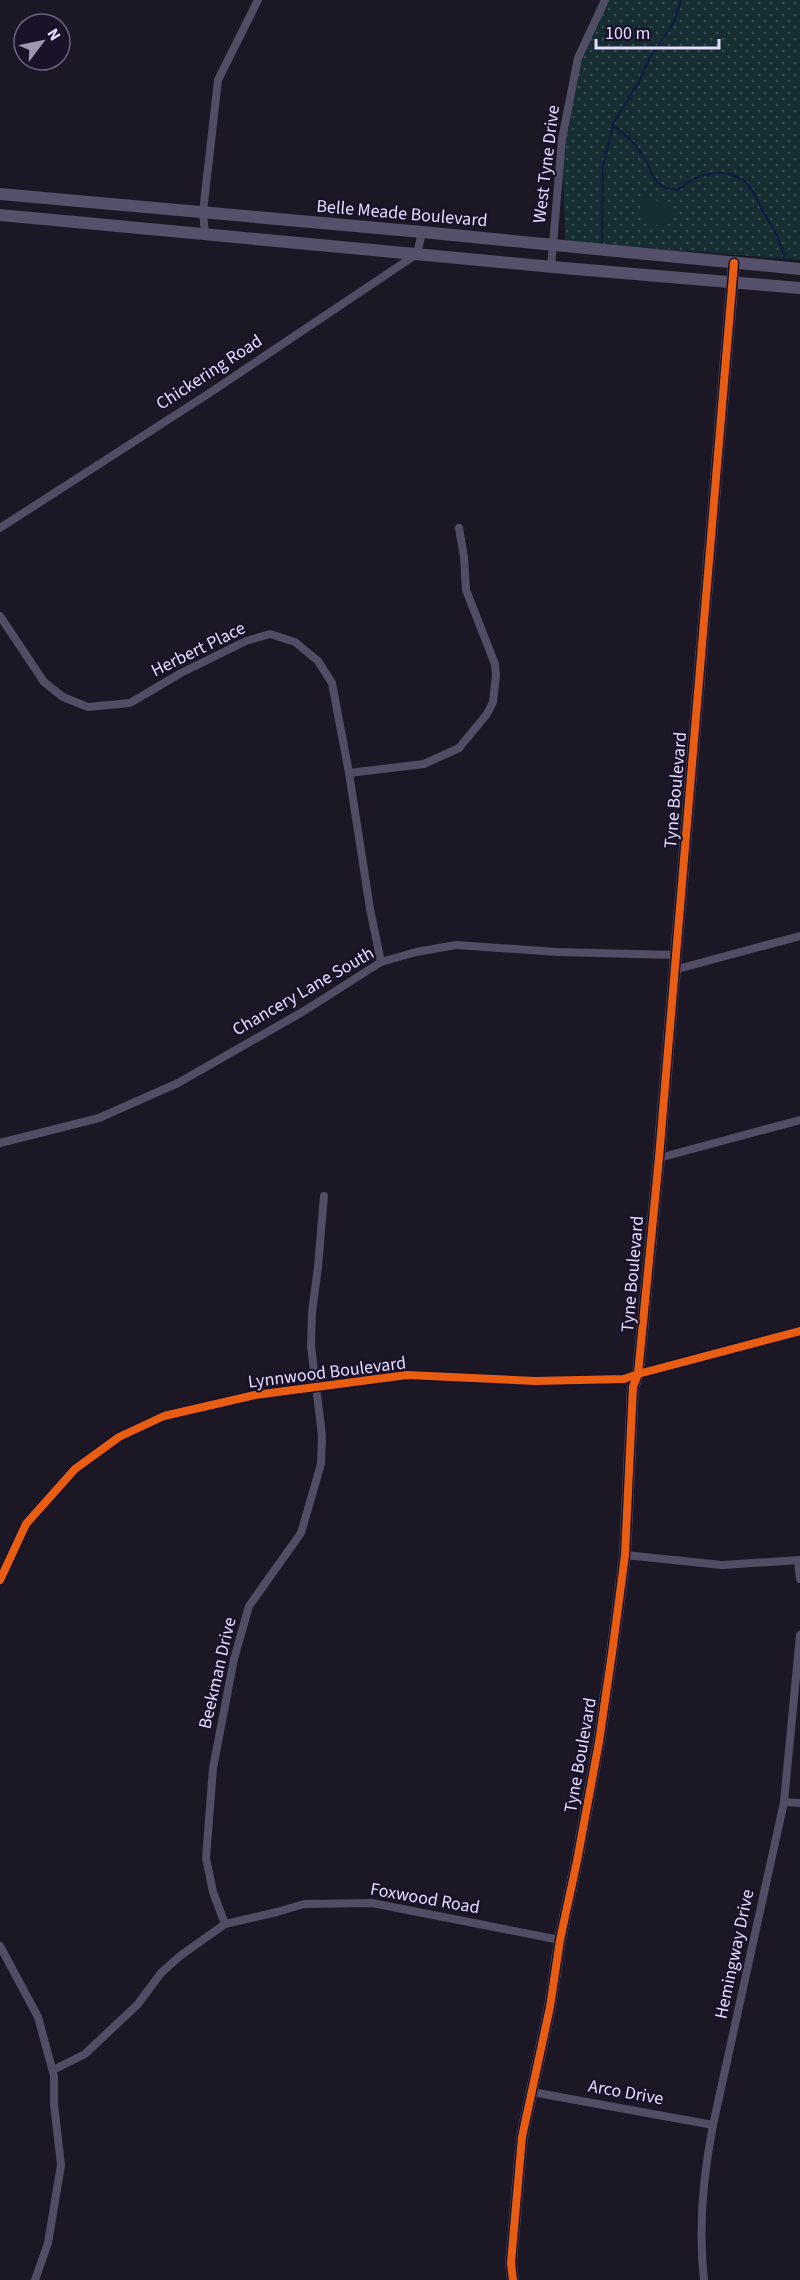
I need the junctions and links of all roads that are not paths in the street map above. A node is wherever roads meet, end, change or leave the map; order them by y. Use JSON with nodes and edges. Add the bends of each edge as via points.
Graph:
{"nodes":[{"id":1,"x":258,"y":0,"type":"edge"},
{"id":2,"x":605,"y":0,"type":"edge"},
{"id":3,"x":0,"y":195,"type":"edge"},
{"id":4,"x":203,"y":212,"type":"junction"},
{"id":5,"x":0,"y":215,"type":"edge"},
{"id":6,"x":422,"y":232,"type":"junction"},
{"id":7,"x":206,"y":234,"type":"junction"},
{"id":8,"x":554,"y":245,"type":"junction"},
{"id":9,"x":417,"y":254,"type":"junction"},
{"id":10,"x":734,"y":263,"type":"junction"},
{"id":11,"x":551,"y":267,"type":"junction"},
{"id":12,"x":800,"y":270,"type":"edge"},
{"id":13,"x":734,"y":283,"type":"junction"},
{"id":14,"x":800,"y":288,"type":"edge"},
{"id":15,"x":0,"y":528,"type":"edge"},
{"id":16,"x":459,"y":528,"type":"dead end"},
{"id":17,"x":0,"y":616,"type":"edge"},
{"id":18,"x":349,"y":773,"type":"junction"},
{"id":19,"x":800,"y":936,"type":"edge"},
{"id":20,"x":675,"y":955,"type":"junction"},
{"id":21,"x":381,"y":962,"type":"junction"},
{"id":22,"x":674,"y":970,"type":"junction"},
{"id":23,"x":800,"y":1120,"type":"edge"},
{"id":24,"x":0,"y":1143,"type":"edge"},
{"id":25,"x":659,"y":1158,"type":"junction"},
{"id":26,"x":324,"y":1196,"type":"dead end"},
{"id":27,"x":800,"y":1331,"type":"edge"},
{"id":28,"x":638,"y":1374,"type":"junction"},
{"id":29,"x":315,"y":1386,"type":"junction"},
{"id":30,"x":625,"y":1555,"type":"junction"},
{"id":31,"x":799,"y":1561,"type":"edge"},
{"id":32,"x":800,"y":1578,"type":"edge"},
{"id":33,"x":0,"y":1580,"type":"edge"},
{"id":34,"x":800,"y":1635,"type":"edge"},
{"id":35,"x":784,"y":1802,"type":"junction"},
{"id":36,"x":800,"y":1803,"type":"edge"},
{"id":37,"x":225,"y":1924,"type":"junction"},
{"id":38,"x":560,"y":1940,"type":"junction"},
{"id":39,"x":0,"y":1946,"type":"edge"},
{"id":40,"x":53,"y":2070,"type":"junction"},
{"id":41,"x":532,"y":2092,"type":"junction"},
{"id":42,"x":713,"y":2125,"type":"junction"},
{"id":43,"x":35,"y":2280,"type":"edge"},
{"id":44,"x":513,"y":2280,"type":"edge"},
{"id":45,"x":704,"y":2280,"type":"edge"}],
"edges":[{"from":1,"to":4,"type":"street","via":[[218,80]]},
{"from":2,"to":8,"type":"street","name":"West Tyne Drive","via":[[576,68],[562,140]]},
{"from":3,"to":4,"type":"street","name":"Belle Meade Boulevard"},
{"from":4,"to":6,"type":"street","name":"Belle Meade Boulevard"},
{"from":4,"to":7,"type":"street"},
{"from":5,"to":7,"type":"street"},
{"from":6,"to":8,"type":"street","name":"Belle Meade Boulevard"},
{"from":6,"to":9,"type":"street"},
{"from":7,"to":9,"type":"street"},
{"from":8,"to":10,"type":"street","name":"Belle Meade Boulevard"},
{"from":8,"to":11,"type":"street","name":"West Tyne Drive"},
{"from":9,"to":11,"type":"street"},
{"from":9,"to":15,"type":"street","name":"Chickering Road"},
{"from":10,"to":12,"type":"street","name":"Belle Meade Boulevard"},
{"from":10,"to":13,"type":"street","name":"Tyne Boulevard"},
{"from":11,"to":13,"type":"street"},
{"from":13,"to":14,"type":"street"},
{"from":13,"to":20,"type":"street","name":"Tyne Boulevard"},
{"from":16,"to":18,"type":"street","via":[[466,590],[495,664],[493,702],[459,748],[424,764]]},
{"from":17,"to":18,"type":"street","name":"Herbert Place","via":[[44,682],[63,697],[88,707],[130,703],[246,641],[270,634],[295,642],[318,661],[332,682]]},
{"from":18,"to":21,"type":"street","name":"Herbert Place"},
{"from":19,"to":22,"type":"street"},
{"from":20,"to":21,"type":"street","name":"Chancery Lane South","via":[[456,945]]},
{"from":20,"to":22,"type":"street","name":"Tyne Boulevard"},
{"from":21,"to":24,"type":"street","name":"Chancery Lane South","via":[[178,1083],[99,1118]]},
{"from":22,"to":25,"type":"street","name":"Tyne Boulevard"},
{"from":23,"to":25,"type":"street"},
{"from":25,"to":28,"type":"street","name":"Tyne Boulevard"},
{"from":26,"to":29,"type":"street","name":"Beekman Drive","via":[[312,1312]]},
{"from":27,"to":28,"type":"street","name":"Lynnwood Boulevard"},
{"from":28,"to":29,"type":"street","name":"Lynnwood Boulevard","via":[[624,1379],[535,1381],[407,1375]]},
{"from":28,"to":30,"type":"street","name":"Tyne Boulevard","via":[[633,1387]]},
{"from":29,"to":33,"type":"street","name":"Lynnwood Boulevard","via":[[229,1400],[174,1414],[119,1437],[75,1469],[42,1503],[26,1524]]},
{"from":29,"to":37,"type":"street","name":"Beekman Drive","via":[[322,1435],[321,1464],[301,1533],[249,1606],[234,1659],[213,1768],[206,1858]]},
{"from":30,"to":31,"type":"street","via":[[722,1565]]},
{"from":30,"to":38,"type":"street","name":"Tyne Boulevard","via":[[599,1742]]},
{"from":31,"to":32,"type":"street"},
{"from":34,"to":35,"type":"street","name":"Hemingway Drive"},
{"from":35,"to":36,"type":"street"},
{"from":35,"to":42,"type":"street","name":"Hemingway Drive"},
{"from":37,"to":38,"type":"street","name":"Foxwood Road","via":[[309,1902],[372,1903]]},
{"from":37,"to":40,"type":"street","name":"Foxwood Road","via":[[161,1973],[138,2004],[85,2054]]},
{"from":38,"to":41,"type":"street","name":"Tyne Boulevard"},
{"from":39,"to":40,"type":"street","via":[[38,2018]]},
{"from":40,"to":43,"type":"street","via":[[61,2165],[48,2243]]},
{"from":41,"to":42,"type":"street","name":"Arco Drive"},
{"from":41,"to":44,"type":"street","name":"Tyne Boulevard","via":[[522,2137],[511,2263]]},
{"from":42,"to":45,"type":"street","name":"Hemingway Drive","via":[[702,2214]]}]}
